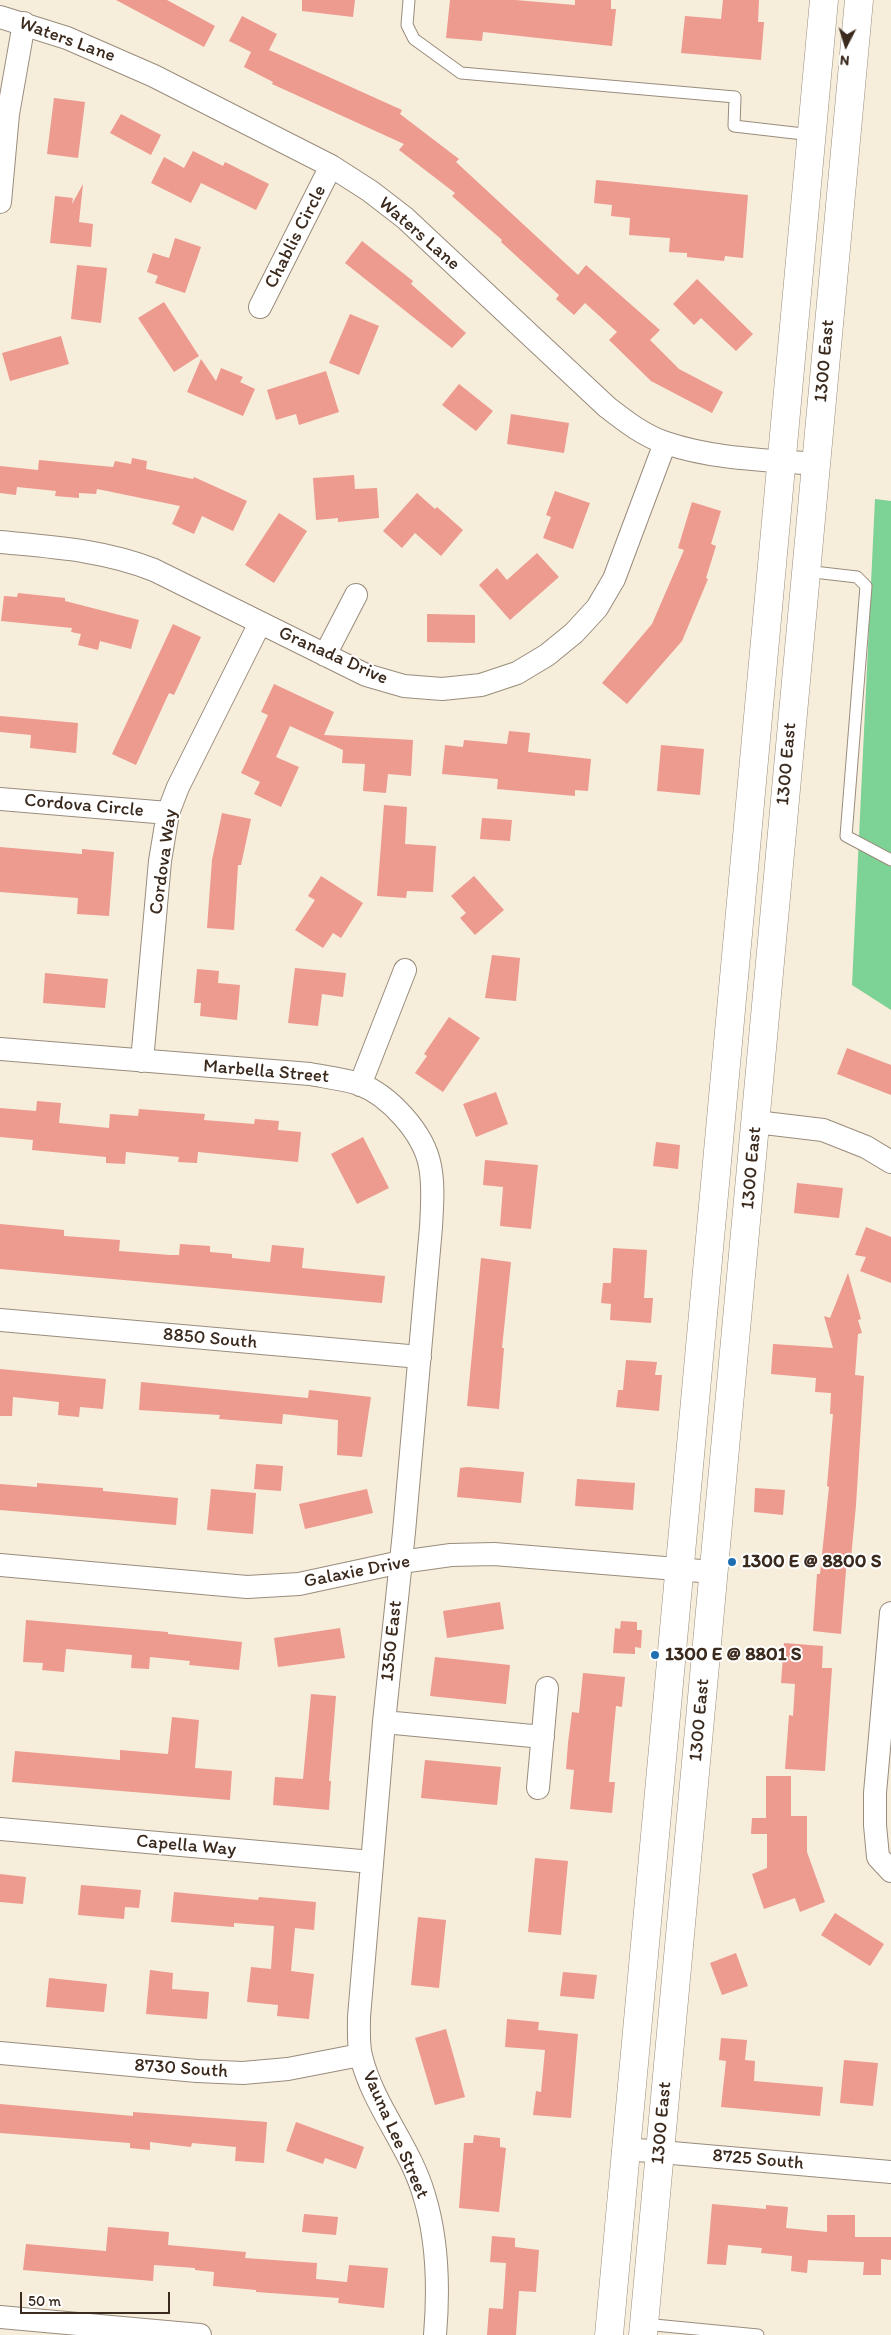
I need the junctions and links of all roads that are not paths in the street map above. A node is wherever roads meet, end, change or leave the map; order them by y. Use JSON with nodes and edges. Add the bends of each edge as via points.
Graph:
{"nodes":[{"id":1,"x":410,"y":0,"type":"edge"},
{"id":2,"x":824,"y":0,"type":"edge"},
{"id":3,"x":859,"y":0,"type":"edge"},
{"id":4,"x":0,"y":17,"type":"edge"},
{"id":5,"x":24,"y":23,"type":"junction"},
{"id":6,"x":812,"y":135,"type":"junction"},
{"id":7,"x":331,"y":166,"type":"junction"},
{"id":8,"x":0,"y":202,"type":"edge"},
{"id":9,"x":260,"y":307,"type":"dead end"},
{"id":10,"x":665,"y":443,"type":"junction"},
{"id":11,"x":781,"y":462,"type":"junction"},
{"id":12,"x":815,"y":464,"type":"junction"},
{"id":13,"x":0,"y":542,"type":"edge"},
{"id":14,"x":806,"y":571,"type":"junction"},
{"id":15,"x":356,"y":594,"type":"dead end"},
{"id":16,"x":260,"y":623,"type":"junction"},
{"id":17,"x":325,"y":655,"type":"junction"},
{"id":18,"x":0,"y":799,"type":"edge"},
{"id":19,"x":168,"y":813,"type":"junction"},
{"id":20,"x":891,"y":860,"type":"edge"},
{"id":21,"x":405,"y":970,"type":"dead end"},
{"id":22,"x":0,"y":1049,"type":"edge"},
{"id":23,"x":142,"y":1061,"type":"junction"},
{"id":24,"x":360,"y":1085,"type":"junction"},
{"id":25,"x":756,"y":1122,"type":"junction"},
{"id":26,"x":891,"y":1162,"type":"edge"},
{"id":27,"x":431,"y":1227,"type":"joint"},
{"id":28,"x":0,"y":1320,"type":"edge"},
{"id":29,"x":420,"y":1357,"type":"junction"},
{"id":30,"x":401,"y":1562,"type":"junction"},
{"id":31,"x":0,"y":1565,"type":"edge"},
{"id":32,"x":679,"y":1569,"type":"junction"},
{"id":33,"x":713,"y":1572,"type":"junction"},
{"id":34,"x":891,"y":1613,"type":"edge"},
{"id":35,"x":547,"y":1688,"type":"dead end"},
{"id":36,"x":384,"y":1722,"type":"junction"},
{"id":37,"x":543,"y":1737,"type":"junction"},
{"id":38,"x":538,"y":1788,"type":"dead end"},
{"id":39,"x":0,"y":1829,"type":"edge"},
{"id":40,"x":372,"y":1862,"type":"junction"},
{"id":41,"x":891,"y":1871,"type":"edge"},
{"id":42,"x":0,"y":2054,"type":"edge"},
{"id":43,"x":360,"y":2055,"type":"junction"},
{"id":44,"x":626,"y":2149,"type":"junction"},
{"id":45,"x":659,"y":2152,"type":"junction"},
{"id":46,"x":891,"y":2172,"type":"edge"},
{"id":47,"x":0,"y":2317,"type":"edge"},
{"id":48,"x":643,"y":2330,"type":"edge"},
{"id":49,"x":200,"y":2335,"type":"edge"},
{"id":50,"x":435,"y":2335,"type":"edge"},
{"id":51,"x":609,"y":2335,"type":"edge"},
{"id":52,"x":758,"y":2335,"type":"edge"}],
"edges":[{"from":1,"to":6,"type":"lane","via":[[407,25],[414,39],[462,73],[736,97],[734,126]]},
{"from":2,"to":6,"type":"main road","name":"1300 East"},
{"from":3,"to":12,"type":"main road","name":"1300 East"},
{"from":4,"to":5,"type":"street","name":"Waters Lane"},
{"from":5,"to":7,"type":"street","name":"Waters Lane","via":[[85,45],[154,76]]},
{"from":5,"to":8,"type":"street","via":[[8,114]]},
{"from":6,"to":11,"type":"main road","name":"1300 East"},
{"from":7,"to":9,"type":"street","name":"Chablis Circle"},
{"from":7,"to":10,"type":"street","name":"Waters Lane","via":[[405,218],[612,411]]},
{"from":10,"to":11,"type":"street","name":"Waters Lane","via":[[703,453]]},
{"from":10,"to":17,"type":"street","name":"Granada Drive","via":[[614,579],[597,608],[548,655],[517,673],[481,684],[442,689],[404,686],[366,675]]},
{"from":11,"to":12,"type":"street","name":"Waters Lane"},
{"from":11,"to":32,"type":"main road","name":"1300 East"},
{"from":12,"to":14,"type":"main road","name":"1300 East"},
{"from":13,"to":16,"type":"street","name":"Granada Drive","via":[[73,548],[129,560]]},
{"from":14,"to":20,"type":"lane","via":[[857,577],[866,586],[846,836]]},
{"from":14,"to":25,"type":"main road","name":"1300 East"},
{"from":15,"to":17,"type":"street"},
{"from":16,"to":17,"type":"street","name":"Granada Drive"},
{"from":16,"to":19,"type":"street","name":"Cordova Way","via":[[178,786]]},
{"from":18,"to":19,"type":"street","name":"Cordova Circle"},
{"from":19,"to":23,"type":"street","name":"Cordova Way","via":[[160,861]]},
{"from":21,"to":24,"type":"street"},
{"from":22,"to":23,"type":"street","name":"Marbella Street"},
{"from":23,"to":24,"type":"street","name":"Marbella Street","via":[[310,1074]]},
{"from":24,"to":27,"type":"street","name":"Marbella Street","via":[[396,1109],[417,1134],[430,1164],[433,1195]]},
{"from":25,"to":26,"type":"street","via":[[823,1130],[866,1147]]},
{"from":25,"to":33,"type":"main road","name":"1300 East"},
{"from":27,"to":29,"type":"street","name":"1350 East"},
{"from":28,"to":29,"type":"street","name":"8850 South"},
{"from":29,"to":30,"type":"street","name":"1350 East"},
{"from":30,"to":31,"type":"street","name":"Galaxie Drive","via":[[299,1584],[247,1587]]},
{"from":30,"to":32,"type":"street","name":"Galaxie Drive","via":[[452,1555],[494,1554]]},
{"from":30,"to":36,"type":"street","name":"1350 East"},
{"from":32,"to":33,"type":"street","name":"Galaxie Drive"},
{"from":32,"to":44,"type":"main road","name":"1300 East"},
{"from":33,"to":45,"type":"main road","name":"1300 East"},
{"from":34,"to":41,"type":"street","via":[[875,1825],[878,1857]]},
{"from":35,"to":37,"type":"street"},
{"from":36,"to":37,"type":"street"},
{"from":36,"to":40,"type":"street","name":"1350 East"},
{"from":37,"to":38,"type":"street"},
{"from":39,"to":40,"type":"street","name":"Capella Way"},
{"from":40,"to":43,"type":"street","name":"1350 East","via":[[359,2018]]},
{"from":42,"to":43,"type":"street","name":"8730 South","via":[[243,2073],[288,2069]]},
{"from":43,"to":50,"type":"street","name":"Vauna Lee Street","via":[[387,2121],[424,2193],[437,2270]]},
{"from":44,"to":45,"type":"street","name":"8725 South"},
{"from":44,"to":51,"type":"main road","name":"1300 East"},
{"from":45,"to":46,"type":"street","name":"8725 South"},
{"from":45,"to":48,"type":"main road","name":"1300 East"},
{"from":47,"to":49,"type":"street"},
{"from":48,"to":52,"type":"lane"}]}
